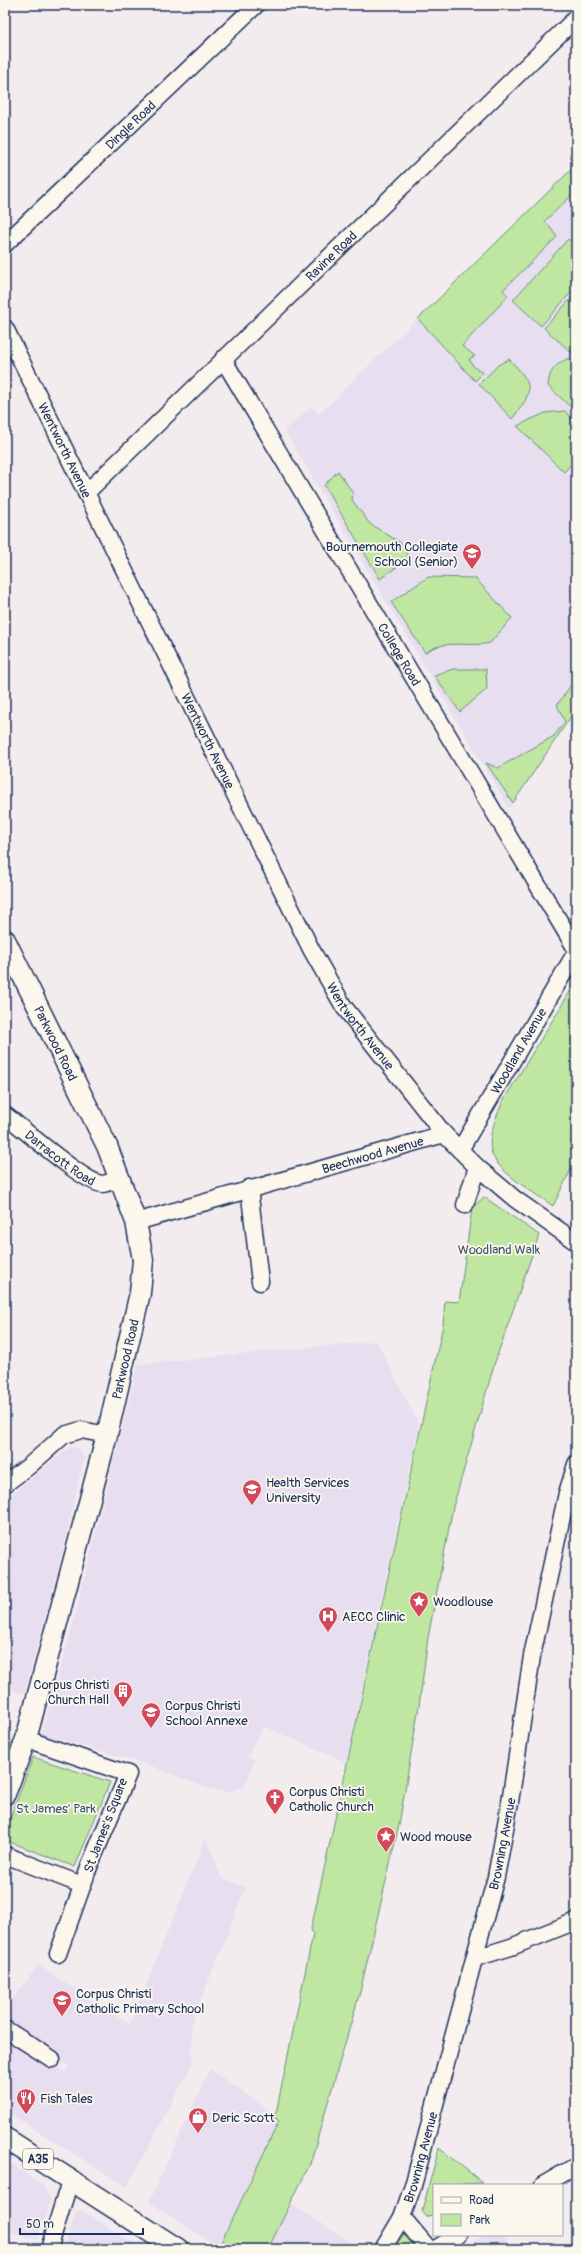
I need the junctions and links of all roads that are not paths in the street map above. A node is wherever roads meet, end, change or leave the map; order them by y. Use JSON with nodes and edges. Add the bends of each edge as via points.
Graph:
{"nodes":[{"id":1,"x":256,"y":5,"type":"edge"},
{"id":2,"x":576,"y":18,"type":"edge"},
{"id":3,"x":5,"y":244,"type":"edge"},
{"id":4,"x":5,"y":328,"type":"edge"},
{"id":5,"x":223,"y":359,"type":"junction"},
{"id":6,"x":86,"y":493,"type":"junction"},
{"id":7,"x":5,"y":940,"type":"edge"},
{"id":8,"x":576,"y":949,"type":"edge"},
{"id":9,"x":576,"y":952,"type":"edge"},
{"id":10,"x":5,"y":1114,"type":"edge"},
{"id":11,"x":444,"y":1134,"type":"junction"},
{"id":12,"x":460,"y":1150,"type":"junction"},
{"id":13,"x":476,"y":1167,"type":"junction"},
{"id":14,"x":121,"y":1178,"type":"junction"},
{"id":15,"x":249,"y":1188,"type":"junction"},
{"id":16,"x":464,"y":1205,"type":"dead end"},
{"id":17,"x":136,"y":1222,"type":"junction"},
{"id":18,"x":576,"y":1242,"type":"edge"},
{"id":19,"x":260,"y":1282,"type":"dead end"},
{"id":20,"x":107,"y":1435,"type":"junction"},
{"id":21,"x":576,"y":1464,"type":"edge"},
{"id":22,"x":5,"y":1484,"type":"edge"},
{"id":23,"x":571,"y":1495,"type":"edge"},
{"id":24,"x":26,"y":1739,"type":"junction"},
{"id":25,"x":5,"y":1794,"type":"edge"},
{"id":26,"x":5,"y":1855,"type":"edge"},
{"id":27,"x":82,"y":1886,"type":"junction"},
{"id":28,"x":576,"y":1920,"type":"edge"},
{"id":29,"x":58,"y":1954,"type":"dead end"},
{"id":30,"x":475,"y":1958,"type":"junction"},
{"id":31,"x":5,"y":2029,"type":"edge"},
{"id":32,"x":52,"y":2060,"type":"dead end"},
{"id":33,"x":5,"y":2138,"type":"edge"},
{"id":34,"x":576,"y":2166,"type":"edge"},
{"id":35,"x":70,"y":2181,"type":"junction"},
{"id":36,"x":545,"y":2184,"type":"edge"},
{"id":37,"x":402,"y":2217,"type":"junction"},
{"id":38,"x":456,"y":2236,"type":"edge"},
{"id":39,"x":49,"y":2249,"type":"edge"},
{"id":40,"x":178,"y":2249,"type":"edge"},
{"id":41,"x":383,"y":2249,"type":"edge"},
{"id":42,"x":429,"y":2249,"type":"edge"},
{"id":43,"x":435,"y":2249,"type":"edge"}],
"edges":[{"from":1,"to":3,"type":"street","name":"Dingle Road"},
{"from":2,"to":5,"type":"street","name":"Ravine Road"},
{"from":4,"to":6,"type":"street","name":"Wentworth Avenue"},
{"from":5,"to":6,"type":"street","name":"Ravine Road"},
{"from":5,"to":8,"type":"street","name":"College Road"},
{"from":6,"to":11,"type":"street","name":"Wentworth Avenue","via":[[311,949],[340,1001]]},
{"from":7,"to":14,"type":"main road","name":"Parkwood Road"},
{"from":9,"to":12,"type":"street","name":"Woodland Avenue"},
{"from":10,"to":14,"type":"street","name":"Darracott Road","via":[[91,1181],[104,1184]]},
{"from":11,"to":12,"type":"street"},
{"from":11,"to":15,"type":"street","name":"Beechwood Avenue"},
{"from":12,"to":13,"type":"street"},
{"from":13,"to":16,"type":"street"},
{"from":13,"to":18,"type":"street","via":[[515,1199]]},
{"from":14,"to":17,"type":"main road","name":"Parkwood Road"},
{"from":15,"to":17,"type":"street","name":"Beechwood Avenue"},
{"from":15,"to":19,"type":"street"},
{"from":17,"to":20,"type":"main road","name":"Parkwood Road","via":[[143,1260],[140,1293]]},
{"from":20,"to":22,"type":"street","via":[[81,1430],[64,1435]]},
{"from":20,"to":24,"type":"main road","name":"Parkwood Road"},
{"from":21,"to":23,"type":"street","name":"Browning Avenue"},
{"from":23,"to":30,"type":"street","name":"Browning Avenue","via":[[532,1656],[496,1877]]},
{"from":24,"to":25,"type":"main road","name":"Parkwood Road"},
{"from":24,"to":27,"type":"street","name":"St James's Square","via":[[128,1774]]},
{"from":26,"to":27,"type":"street","name":"St James's Square"},
{"from":27,"to":29,"type":"street","name":"St James's Square"},
{"from":28,"to":30,"type":"street","via":[[511,1947]]},
{"from":30,"to":37,"type":"street","name":"Browning Avenue","via":[[413,2186]]},
{"from":31,"to":32,"type":"street"},
{"from":33,"to":35,"type":"main road","number":"A35"},
{"from":34,"to":36,"type":"street"},
{"from":35,"to":39,"type":"street"},
{"from":35,"to":40,"type":"main road","number":"A35"},
{"from":37,"to":41,"type":"street","name":"Browning Avenue"},
{"from":37,"to":42,"type":"street","name":"Browning Avenue"},
{"from":38,"to":43,"type":"street"}]}
